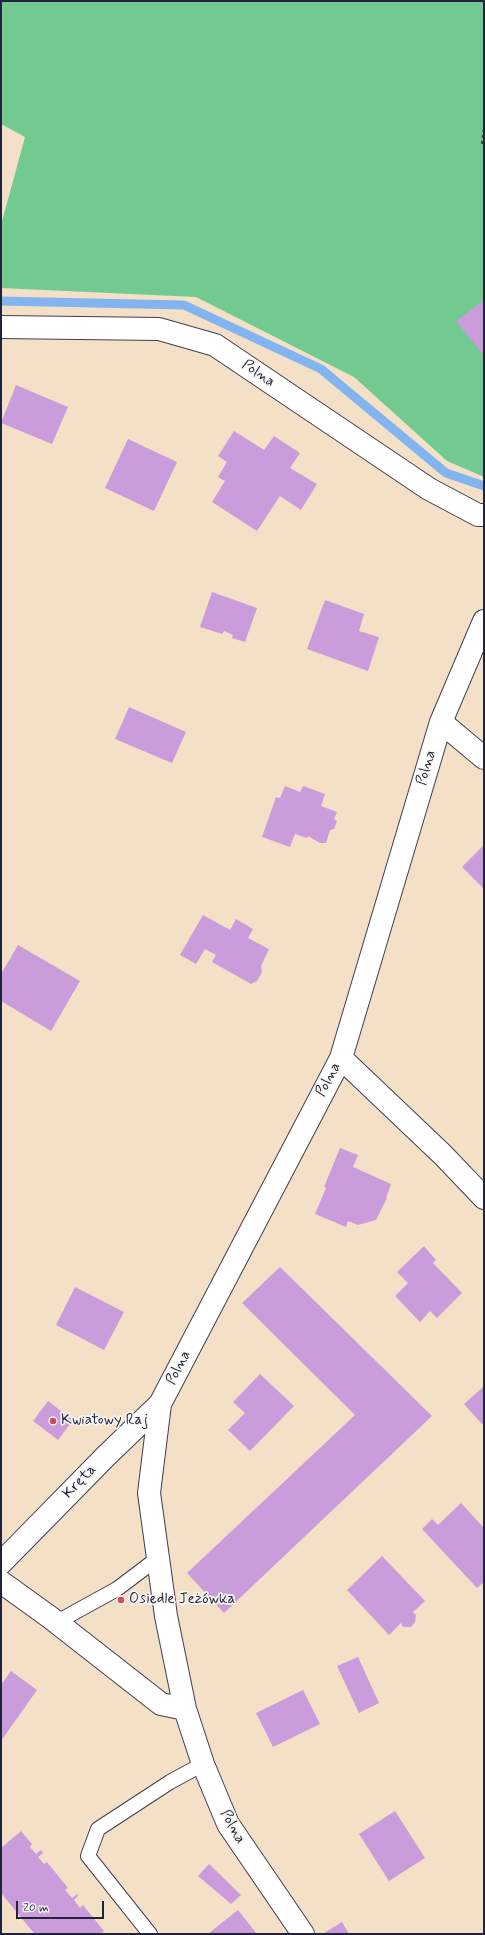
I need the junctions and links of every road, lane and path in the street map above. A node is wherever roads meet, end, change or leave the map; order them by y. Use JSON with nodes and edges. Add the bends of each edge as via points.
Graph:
{"nodes":[{"id":1,"x":484,"y":129,"type":"edge"},
{"id":2,"x":484,"y":145,"type":"edge"},
{"id":3,"x":1,"y":327,"type":"edge"},
{"id":4,"x":481,"y":515,"type":"edge"},
{"id":5,"x":484,"y":621,"type":"edge"},
{"id":6,"x":440,"y":722,"type":"junction"},
{"id":7,"x":484,"y":758,"type":"edge"},
{"id":8,"x":341,"y":1058,"type":"junction"},
{"id":9,"x":484,"y":1198,"type":"edge"},
{"id":10,"x":160,"y":1404,"type":"junction"},
{"id":11,"x":158,"y":1558,"type":"junction"},
{"id":12,"x":1,"y":1563,"type":"edge"},
{"id":13,"x":1,"y":1582,"type":"edge"},
{"id":14,"x":57,"y":1622,"type":"junction"},
{"id":15,"x":186,"y":1709,"type":"junction"},
{"id":16,"x":203,"y":1764,"type":"junction"},
{"id":17,"x":150,"y":1934,"type":"edge"},
{"id":18,"x":303,"y":1934,"type":"edge"}],
"edges":[{"from":1,"to":2,"type":"path"},
{"from":3,"to":4,"type":"street","name":"Polna","via":[[159,329],[215,345],[429,489]]},
{"from":5,"to":6,"type":"street","name":"Polna"},
{"from":6,"to":7,"type":"street"},
{"from":6,"to":8,"type":"street","name":"Polna"},
{"from":8,"to":9,"type":"street","name":"Polna","via":[[443,1154]]},
{"from":8,"to":10,"type":"street","name":"Polna"},
{"from":10,"to":11,"type":"street","name":"Polna","via":[[149,1493]]},
{"from":10,"to":12,"type":"street","name":"Kręta"},
{"from":11,"to":14,"type":"lane","via":[[117,1589]]},
{"from":11,"to":15,"type":"street","name":"Polna","via":[[166,1616]]},
{"from":13,"to":14,"type":"street"},
{"from":14,"to":15,"type":"street","via":[[161,1704]]},
{"from":15,"to":16,"type":"street","name":"Polna"},
{"from":16,"to":17,"type":"lane","via":[[98,1828],[88,1856]]},
{"from":16,"to":18,"type":"street","name":"Polna","via":[[228,1824]]}]}
